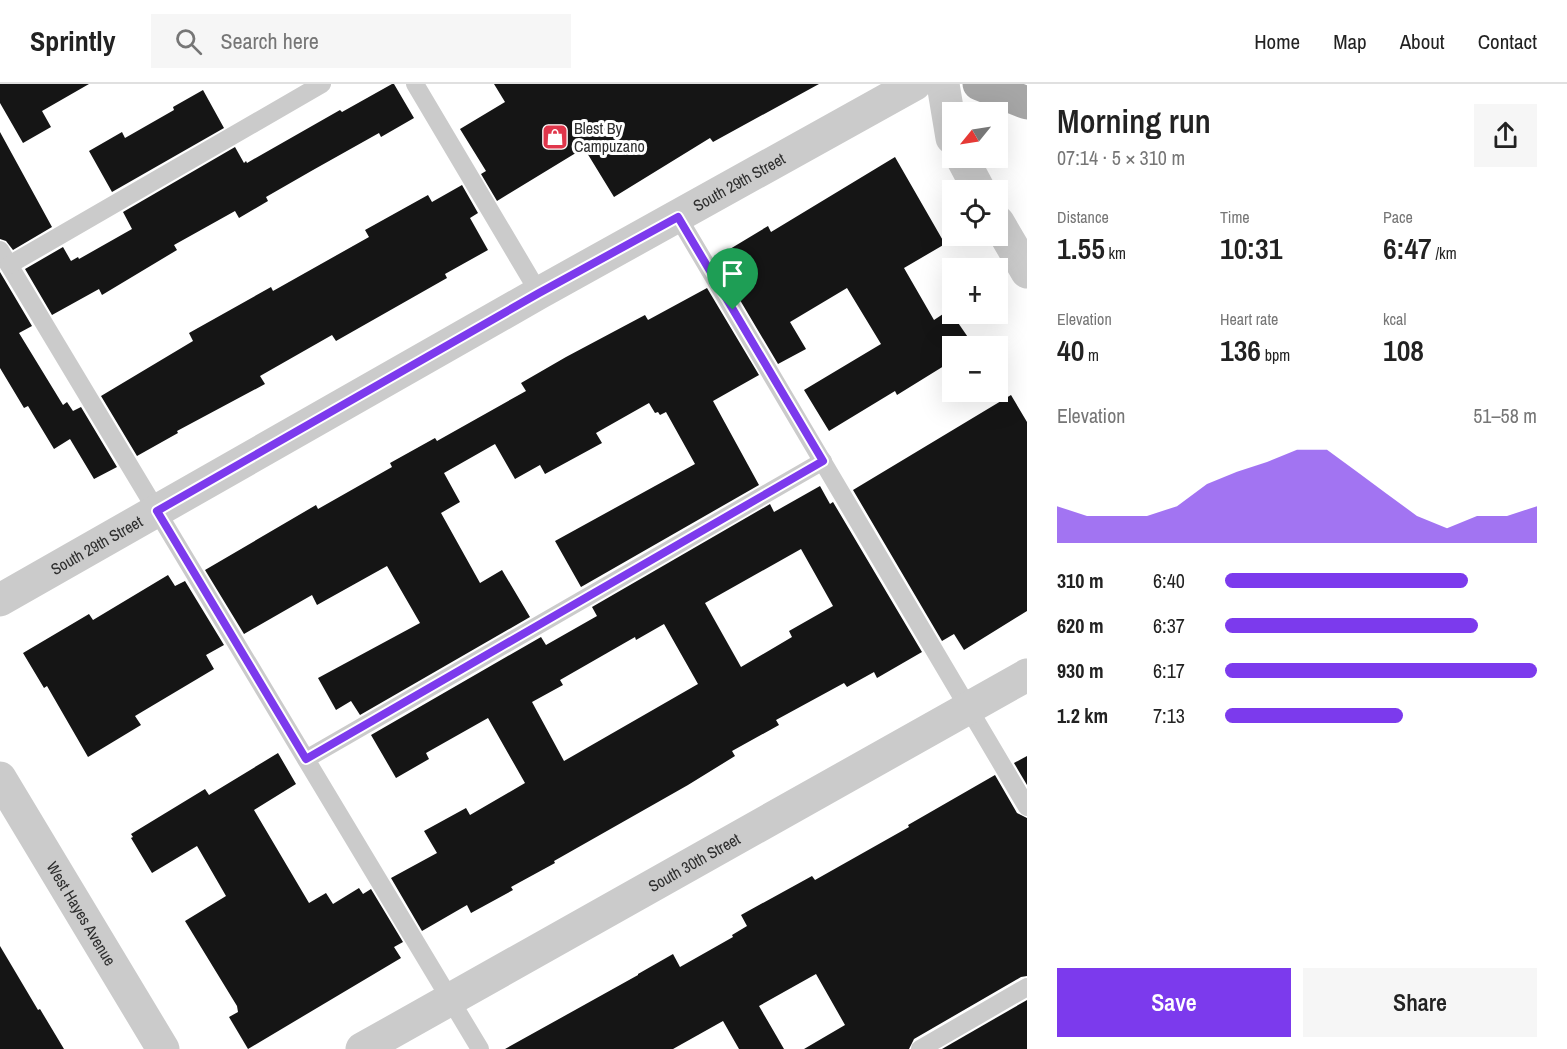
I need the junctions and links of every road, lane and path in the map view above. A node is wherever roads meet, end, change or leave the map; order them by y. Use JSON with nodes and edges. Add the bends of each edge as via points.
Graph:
{"nodes":[{"id":1,"x":322,"y":84,"type":"edge"},
{"id":2,"x":415,"y":84,"type":"edge"},
{"id":3,"x":915,"y":84,"type":"edge"},
{"id":4,"x":944,"y":84,"type":"edge"},
{"id":5,"x":979,"y":84,"type":"edge"},
{"id":6,"x":947,"y":102,"type":"edge"},
{"id":7,"x":1027,"y":103,"type":"edge"},
{"id":8,"x":678,"y":217,"type":"junction"},
{"id":9,"x":1008,"y":239,"type":"edge"},
{"id":10,"x":4,"y":257,"type":"edge"},
{"id":11,"x":1027,"y":272,"type":"edge"},
{"id":12,"x":539,"y":293,"type":"junction"},
{"id":13,"x":823,"y":461,"type":"junction"},
{"id":14,"x":157,"y":511,"type":"junction"},
{"id":15,"x":0,"y":600,"type":"edge"},
{"id":16,"x":1027,"y":675,"type":"edge"},
{"id":17,"x":969,"y":708,"type":"junction"},
{"id":18,"x":306,"y":759,"type":"junction"},
{"id":19,"x":0,"y":778,"type":"edge"},
{"id":20,"x":1027,"y":807,"type":"edge"},
{"id":21,"x":1027,"y":987,"type":"edge"},
{"id":22,"x":450,"y":999,"type":"junction"},
{"id":23,"x":163,"y":1049,"type":"edge"},
{"id":24,"x":362,"y":1049,"type":"edge"},
{"id":25,"x":480,"y":1049,"type":"edge"},
{"id":26,"x":920,"y":1049,"type":"edge"}],
"edges":[{"from":1,"to":10,"type":"lane"},
{"from":2,"to":12,"type":"lane"},
{"from":3,"to":8,"type":"street","name":"South 29th Street"},
{"from":4,"to":6,"type":"street"},
{"from":5,"to":7,"type":"main road"},
{"from":8,"to":12,"type":"street","name":"South 29th Street"},
{"from":8,"to":13,"type":"lane"},
{"from":9,"to":11,"type":"street"},
{"from":10,"to":14,"type":"lane"},
{"from":12,"to":14,"type":"street","name":"South 29th Street"},
{"from":13,"to":17,"type":"lane"},
{"from":13,"to":18,"type":"lane"},
{"from":14,"to":15,"type":"street","name":"South 29th Street"},
{"from":14,"to":18,"type":"lane"},
{"from":16,"to":17,"type":"street","name":"South 30th Street"},
{"from":17,"to":20,"type":"lane"},
{"from":17,"to":22,"type":"street","name":"South 30th Street"},
{"from":18,"to":22,"type":"lane"},
{"from":19,"to":23,"type":"street","name":"West Hayes Avenue"},
{"from":21,"to":26,"type":"lane"},
{"from":22,"to":24,"type":"street","name":"South 30th Street"},
{"from":22,"to":25,"type":"lane"}]}
